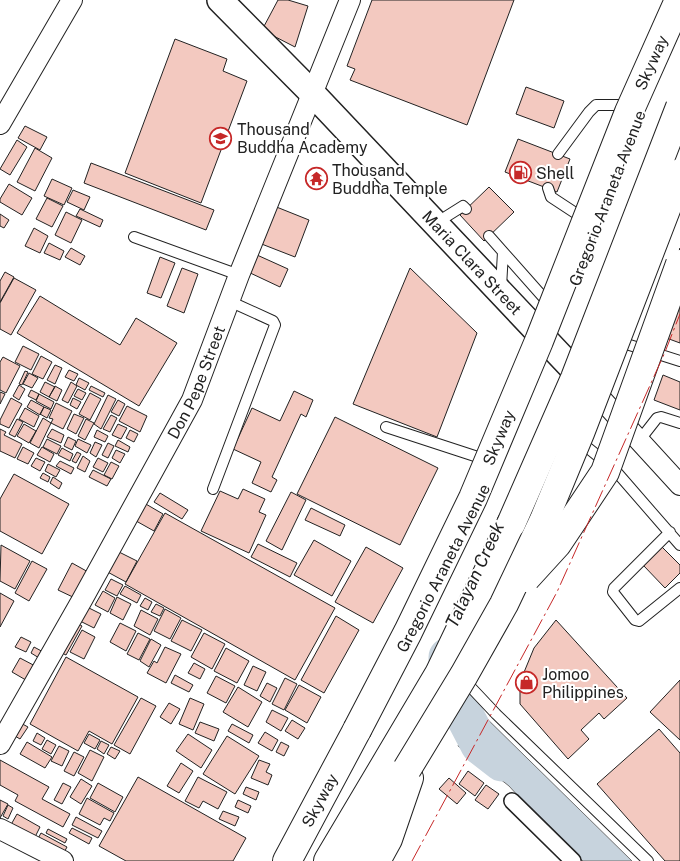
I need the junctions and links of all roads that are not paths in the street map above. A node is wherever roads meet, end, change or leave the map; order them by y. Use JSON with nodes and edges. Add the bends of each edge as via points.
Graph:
{"nodes":[{"id":1,"x":72,"y":0,"type":"edge"},
{"id":2,"x":220,"y":0,"type":"edge"},
{"id":3,"x":350,"y":0,"type":"edge"},
{"id":4,"x":679,"y":0,"type":"edge"},
{"id":5,"x":680,"y":11,"type":"edge"},
{"id":6,"x":313,"y":94,"type":"junction"},
{"id":7,"x":642,"y":106,"type":"junction"},
{"id":8,"x":680,"y":107,"type":"edge"},
{"id":9,"x":0,"y":124,"type":"edge"},
{"id":10,"x":558,"y":154,"type":"dead end"},
{"id":11,"x":680,"y":156,"type":"edge"},
{"id":12,"x":680,"y":173,"type":"edge"},
{"id":13,"x":548,"y":188,"type":"dead end"},
{"id":14,"x":466,"y":209,"type":"dead end"},
{"id":15,"x":436,"y":223,"type":"junction"},
{"id":16,"x":596,"y":226,"type":"junction"},
{"id":17,"x":489,"y":236,"type":"dead end"},
{"id":18,"x":134,"y":237,"type":"dead end"},
{"id":19,"x":502,"y":252,"type":"junction"},
{"id":20,"x":680,"y":264,"type":"edge"},
{"id":21,"x":239,"y":275,"type":"junction"},
{"id":22,"x":500,"y":293,"type":"junction"},
{"id":23,"x":229,"y":301,"type":"junction"},
{"id":24,"x":561,"y":318,"type":"junction"},
{"id":25,"x":612,"y":339,"type":"junction"},
{"id":26,"x":550,"y":346,"type":"junction"},
{"id":27,"x":680,"y":362,"type":"edge"},
{"id":28,"x":593,"y":390,"type":"junction"},
{"id":29,"x":680,"y":423,"type":"edge"},
{"id":30,"x":386,"y":427,"type":"dead end"},
{"id":31,"x":574,"y":436,"type":"junction"},
{"id":32,"x":639,"y":441,"type":"junction"},
{"id":33,"x":497,"y":462,"type":"junction"},
{"id":34,"x":680,"y":485,"type":"edge"},
{"id":35,"x":213,"y":489,"type":"dead end"},
{"id":36,"x":670,"y":532,"type":"junction"},
{"id":37,"x":680,"y":545,"type":"edge"},
{"id":38,"x":680,"y":588,"type":"edge"},
{"id":39,"x":504,"y":604,"type":"junction"},
{"id":40,"x":452,"y":676,"type":"junction"},
{"id":41,"x":425,"y":732,"type":"junction"},
{"id":42,"x":0,"y":744,"type":"edge"},
{"id":43,"x":512,"y":801,"type":"dead end"},
{"id":44,"x":0,"y":829,"type":"edge"},
{"id":45,"x":63,"y":861,"type":"edge"},
{"id":46,"x":282,"y":861,"type":"edge"},
{"id":47,"x":287,"y":861,"type":"edge"},
{"id":48,"x":328,"y":861,"type":"edge"},
{"id":49,"x":344,"y":861,"type":"edge"},
{"id":50,"x":352,"y":861,"type":"edge"},
{"id":51,"x":376,"y":861,"type":"edge"},
{"id":52,"x":572,"y":861,"type":"edge"},
{"id":53,"x":648,"y":861,"type":"edge"}],
"edges":[{"from":1,"to":9,"type":"street"},
{"from":2,"to":6,"type":"street","name":"Maria Clara Street"},
{"from":3,"to":6,"type":"street","name":"Don Pepe Street"},
{"from":4,"to":47,"type":"main road","name":"Skyway","bridge":true,"via":[[629,112],[473,498],[408,632]]},
{"from":5,"to":7,"type":"main road","name":"Gregorio Araneta Avenue"},
{"from":6,"to":15,"type":"street","name":"Maria Clara Street"},
{"from":6,"to":21,"type":"street","name":"Don Pepe Street"},
{"from":7,"to":10,"type":"lane","via":[[596,105]]},
{"from":7,"to":16,"type":"main road","name":"Gregorio Araneta Avenue"},
{"from":8,"to":40,"type":"main road","bridge":true,"via":[[575,378],[507,532]]},
{"from":11,"to":25,"type":"main road"},
{"from":12,"to":39,"type":"main road","bridge":true,"via":[[573,450]]},
{"from":13,"to":16,"type":"lane","via":[[551,197]]},
{"from":14,"to":15,"type":"lane","via":[[463,206]]},
{"from":15,"to":22,"type":"street","name":"Maria Clara Street"},
{"from":16,"to":24,"type":"main road","name":"Gregorio Araneta Avenue"},
{"from":17,"to":19,"type":"lane"},
{"from":18,"to":21,"type":"lane"},
{"from":19,"to":22,"type":"lane"},
{"from":19,"to":24,"type":"lane"},
{"from":20,"to":39,"type":"main road","bridge":true,"via":[[605,472],[556,544]]},
{"from":21,"to":23,"type":"street","name":"Don Pepe Street"},
{"from":22,"to":26,"type":"street","name":"Maria Clara Street"},
{"from":23,"to":35,"type":"lane","via":[[273,320],[275,325]]},
{"from":23,"to":42,"type":"street","name":"Don Pepe Street","via":[[192,400]]},
{"from":24,"to":26,"type":"main road","name":"Gregorio Araneta Avenue"},
{"from":25,"to":27,"type":"lane"},
{"from":25,"to":28,"type":"main road"},
{"from":26,"to":28,"type":"street","name":"Maria Clara Street"},
{"from":26,"to":33,"type":"main road","name":"Gregorio Araneta Avenue"},
{"from":28,"to":31,"type":"main road"},
{"from":28,"to":32,"type":"street","name":"Maria Clara Street"},
{"from":29,"to":32,"type":"lane","via":[[657,418]]},
{"from":30,"to":33,"type":"lane"},
{"from":31,"to":36,"type":"lane","via":[[614,469]]},
{"from":31,"to":40,"type":"main road","via":[[527,547]]},
{"from":32,"to":34,"type":"street","name":"Maria Clara Street"},
{"from":33,"to":46,"type":"main road","name":"Gregorio Araneta Avenue","via":[[458,546]]},
{"from":36,"to":37,"type":"lane"},
{"from":36,"to":38,"type":"lane","via":[[613,592],[638,621]]},
{"from":39,"to":50,"type":"main road","bridge":true},
{"from":40,"to":41,"type":"main road","bridge":true},
{"from":40,"to":48,"type":"main road"},
{"from":40,"to":53,"type":"lane","via":[[496,714]]},
{"from":41,"to":49,"type":"main road"},
{"from":41,"to":51,"type":"main road","via":[[388,839]]},
{"from":43,"to":52,"type":"street"},
{"from":44,"to":45,"type":"street"}]}
